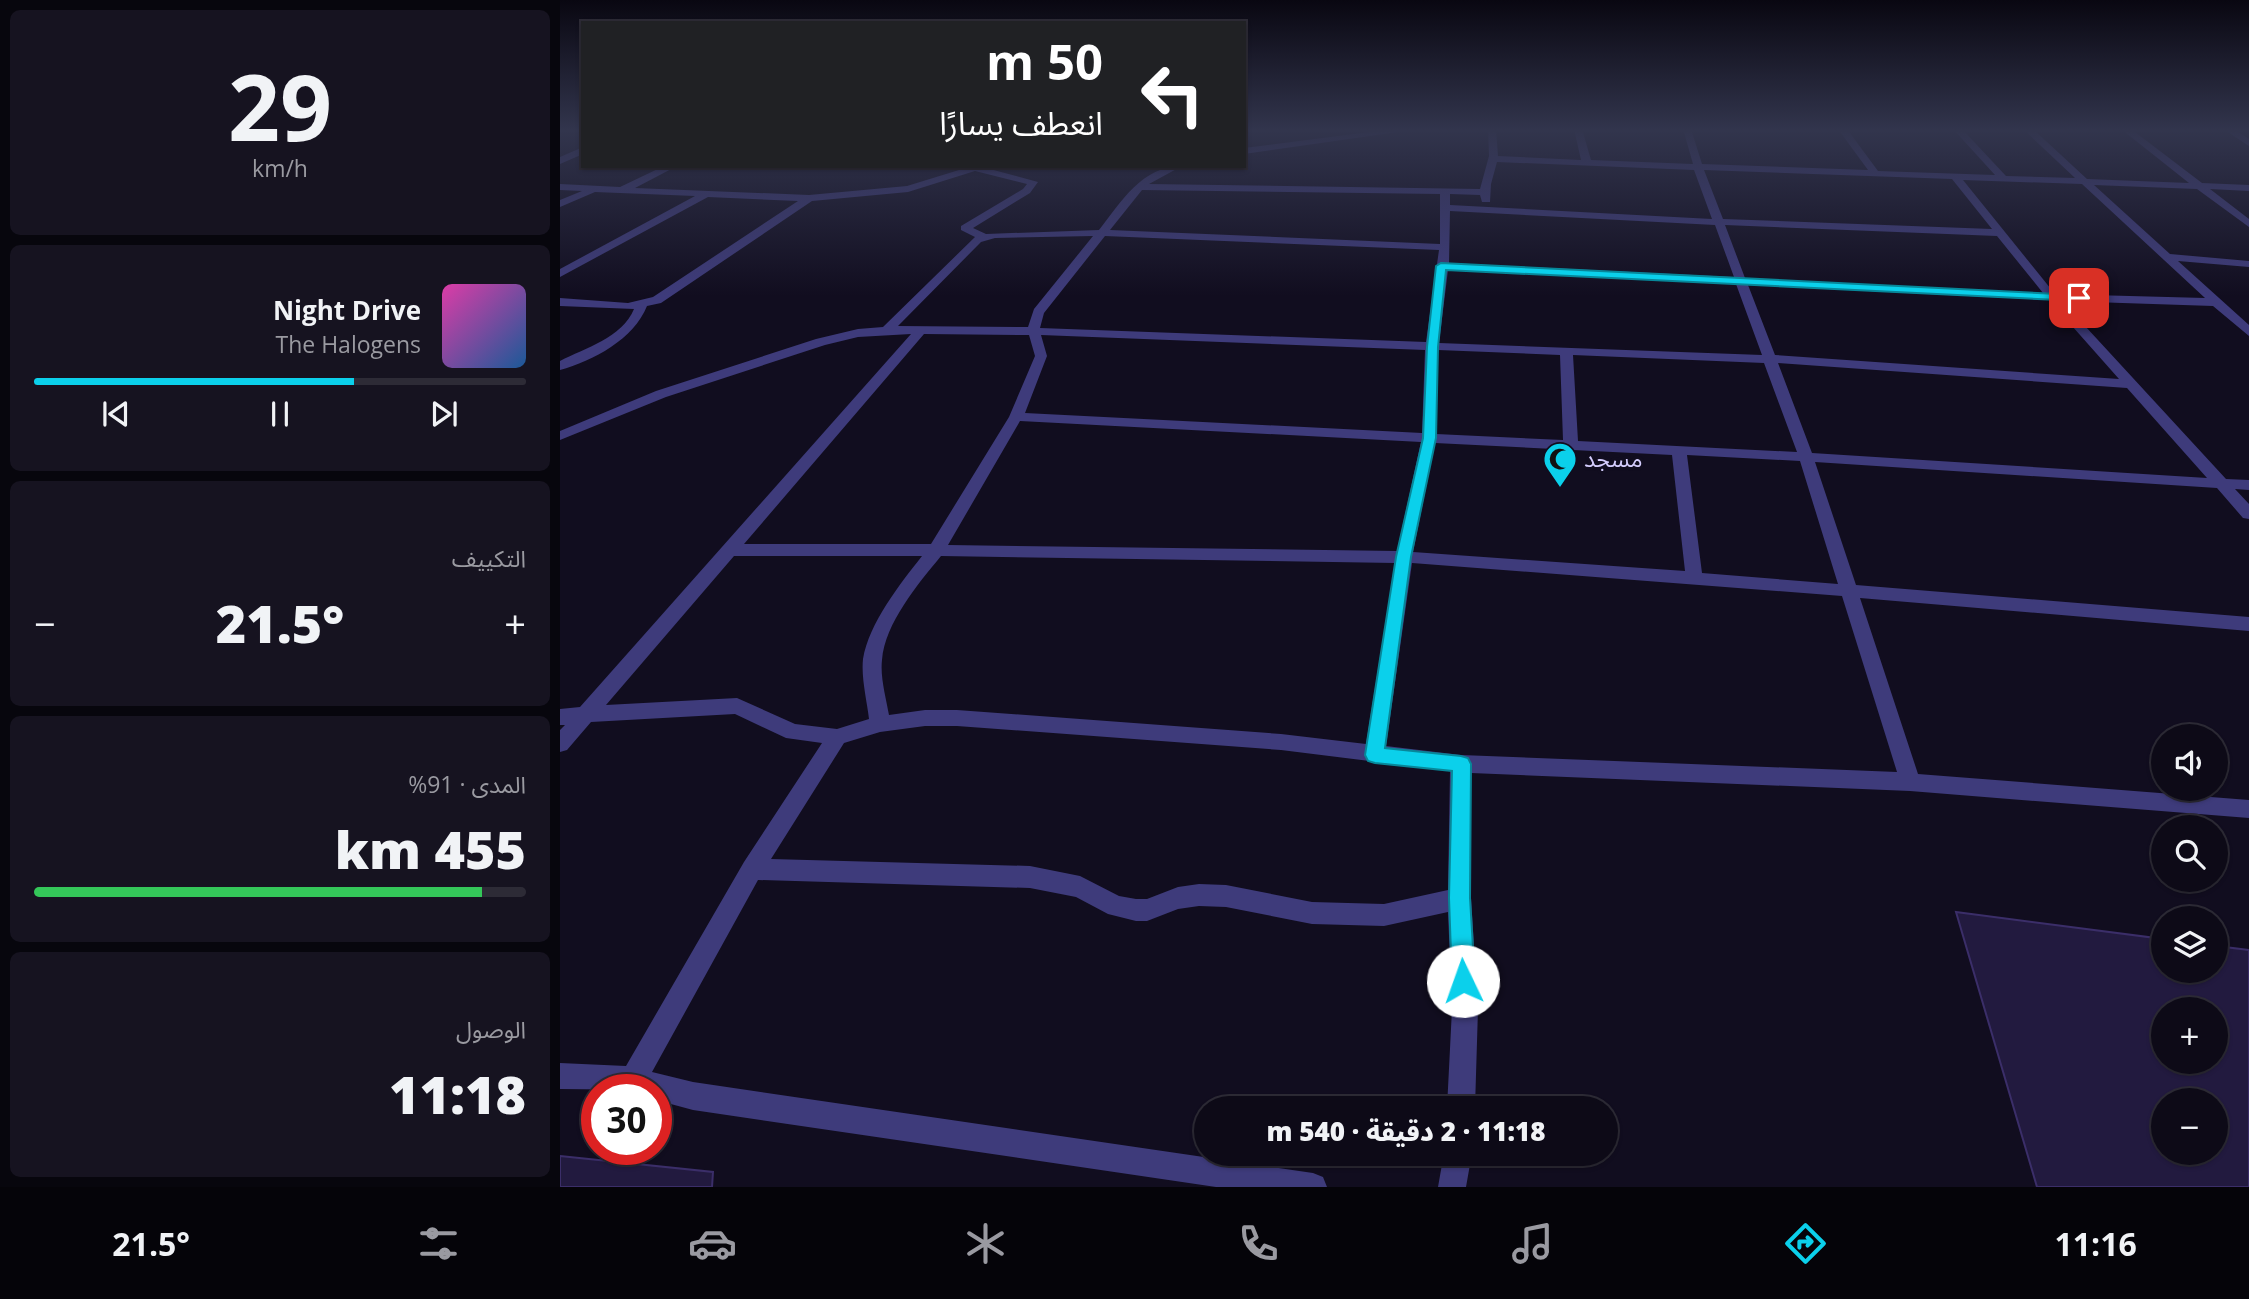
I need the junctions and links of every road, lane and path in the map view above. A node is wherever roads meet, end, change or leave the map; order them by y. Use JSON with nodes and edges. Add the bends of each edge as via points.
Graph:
{"nodes":[{"id":1,"x":634,"y":184,"type":"edge"},
{"id":2,"x":923,"y":184,"type":"edge"},
{"id":3,"x":1032,"y":184,"type":"edge"},
{"id":4,"x":1143,"y":184,"type":"edge"},
{"id":5,"x":1486,"y":184,"type":"edge"},
{"id":6,"x":1705,"y":184,"type":"edge"},
{"id":7,"x":1961,"y":184,"type":"edge"},
{"id":8,"x":2087,"y":184,"type":"edge"},
{"id":9,"x":2125,"y":184,"type":"edge"},
{"id":10,"x":2198,"y":184,"type":"edge"},
{"id":11,"x":560,"y":187,"type":"edge"},
{"id":12,"x":1139,"y":187,"type":"junction"},
{"id":13,"x":2201,"y":187,"type":"junction"},
{"id":14,"x":2249,"y":188,"type":"edge"},
{"id":15,"x":593,"y":189,"type":"junction"},
{"id":16,"x":622,"y":190,"type":"junction"},
{"id":17,"x":1445,"y":191,"type":"junction"},
{"id":18,"x":1484,"y":192,"type":"junction"},
{"id":19,"x":706,"y":194,"type":"junction"},
{"id":20,"x":809,"y":198,"type":"junction"},
{"id":21,"x":560,"y":204,"type":"edge"},
{"id":22,"x":1447,"y":208,"type":"junction"},
{"id":23,"x":1489,"y":210,"type":"junction"},
{"id":24,"x":1719,"y":222,"type":"junction"},
{"id":25,"x":2249,"y":224,"type":"edge"},
{"id":26,"x":1103,"y":233,"type":"junction"},
{"id":27,"x":2001,"y":233,"type":"junction"},
{"id":28,"x":983,"y":237,"type":"junction"},
{"id":29,"x":1446,"y":247,"type":"junction"},
{"id":30,"x":2168,"y":257,"type":"junction"},
{"id":31,"x":2249,"y":264,"type":"edge"},
{"id":32,"x":1441,"y":266,"type":"junction"},
{"id":33,"x":560,"y":274,"type":"edge"},
{"id":34,"x":1742,"y":282,"type":"junction"},
{"id":35,"x":2052,"y":298,"type":"junction"},
{"id":36,"x":560,"y":302,"type":"edge"},
{"id":37,"x":2214,"y":302,"type":"junction"},
{"id":38,"x":641,"y":306,"type":"junction"},
{"id":39,"x":887,"y":330,"type":"junction"},
{"id":40,"x":920,"y":331,"type":"junction"},
{"id":41,"x":1033,"y":331,"type":"junction"},
{"id":42,"x":2249,"y":332,"type":"edge"},
{"id":43,"x":1432,"y":347,"type":"junction"},
{"id":44,"x":1566,"y":352,"type":"junction"},
{"id":45,"x":1772,"y":359,"type":"junction"},
{"id":46,"x":560,"y":366,"type":"edge"},
{"id":47,"x":2133,"y":384,"type":"junction"},
{"id":48,"x":1016,"y":417,"type":"junction"},
{"id":49,"x":560,"y":436,"type":"edge"},
{"id":50,"x":1429,"y":438,"type":"junction"},
{"id":51,"x":1571,"y":446,"type":"junction"},
{"id":52,"x":1679,"y":452,"type":"junction"},
{"id":53,"x":1806,"y":457,"type":"junction"},
{"id":54,"x":2224,"y":483,"type":"junction"},
{"id":55,"x":2249,"y":485,"type":"edge"},
{"id":56,"x":2249,"y":514,"type":"edge"},
{"id":57,"x":727,"y":550,"type":"junction"},
{"id":58,"x":936,"y":550,"type":"junction"},
{"id":59,"x":1404,"y":557,"type":"junction"},
{"id":60,"x":1694,"y":578,"type":"junction"},
{"id":61,"x":1850,"y":591,"type":"junction"},
{"id":62,"x":2249,"y":624,"type":"edge"},
{"id":63,"x":583,"y":715,"type":"junction"},
{"id":64,"x":560,"y":717,"type":"edge"},
{"id":65,"x":880,"y":724,"type":"junction"},
{"id":66,"x":837,"y":737,"type":"junction"},
{"id":67,"x":560,"y":744,"type":"edge"},
{"id":68,"x":1375,"y":755,"type":"junction"},
{"id":69,"x":1461,"y":764,"type":"junction"},
{"id":70,"x":1910,"y":782,"type":"junction"},
{"id":71,"x":2249,"y":809,"type":"edge"},
{"id":72,"x":752,"y":869,"type":"junction"},
{"id":73,"x":1459,"y":898,"type":"junction"},
{"id":74,"x":636,"y":1074,"type":"edge"},
{"id":75,"x":560,"y":1076,"type":"edge"},
{"id":76,"x":581,"y":1077,"type":"edge"},
{"id":77,"x":672,"y":1090,"type":"edge"},
{"id":78,"x":1461,"y":1096,"type":"edge"},
{"id":79,"x":1456,"y":1166,"type":"edge"},
{"id":80,"x":1313,"y":1187,"type":"edge"},
{"id":81,"x":1452,"y":1187,"type":"edge"}],
"edges":[{"from":1,"to":16,"type":"street"},
{"from":2,"to":20,"type":"street"},
{"from":3,"to":28,"type":"street","via":[[964,228]]},
{"from":4,"to":12,"type":"street"},
{"from":5,"to":18,"type":"street"},
{"from":6,"to":24,"type":"street"},
{"from":7,"to":27,"type":"street"},
{"from":8,"to":30,"type":"street"},
{"from":9,"to":13,"type":"street"},
{"from":10,"to":13,"type":"street"},
{"from":11,"to":15,"type":"street"},
{"from":12,"to":17,"type":"street"},
{"from":12,"to":26,"type":"street"},
{"from":13,"to":14,"type":"street"},
{"from":13,"to":25,"type":"street"},
{"from":15,"to":16,"type":"street"},
{"from":15,"to":21,"type":"street"},
{"from":16,"to":19,"type":"street"},
{"from":17,"to":18,"type":"street"},
{"from":17,"to":22,"type":"street"},
{"from":18,"to":23,"type":"street"},
{"from":19,"to":20,"type":"street"},
{"from":19,"to":33,"type":"street"},
{"from":20,"to":38,"type":"street","via":[[657,300]]},
{"from":22,"to":23,"type":"street"},
{"from":22,"to":29,"type":"street"},
{"from":23,"to":24,"type":"street"},
{"from":24,"to":27,"type":"street"},
{"from":24,"to":34,"type":"street"},
{"from":26,"to":28,"type":"street"},
{"from":26,"to":29,"type":"street"},
{"from":26,"to":41,"type":"street","via":[[1038,312]]},
{"from":27,"to":35,"type":"street"},
{"from":28,"to":39,"type":"street"},
{"from":29,"to":32,"type":"street"},
{"from":30,"to":31,"type":"street"},
{"from":30,"to":37,"type":"street"},
{"from":32,"to":34,"type":"street"},
{"from":32,"to":43,"type":"street"},
{"from":34,"to":35,"type":"street"},
{"from":34,"to":45,"type":"street"},
{"from":35,"to":37,"type":"street"},
{"from":35,"to":47,"type":"street"},
{"from":36,"to":38,"type":"street"},
{"from":37,"to":42,"type":"street"},
{"from":38,"to":46,"type":"street","via":[[624,331]]},
{"from":39,"to":40,"type":"street"},
{"from":39,"to":49,"type":"street","via":[[821,342],[661,394]]},
{"from":40,"to":41,"type":"street"},
{"from":40,"to":57,"type":"street"},
{"from":41,"to":43,"type":"street"},
{"from":41,"to":48,"type":"street","via":[[1041,356]]},
{"from":43,"to":44,"type":"street"},
{"from":43,"to":50,"type":"street"},
{"from":44,"to":45,"type":"street"},
{"from":44,"to":51,"type":"street"},
{"from":45,"to":47,"type":"street"},
{"from":45,"to":53,"type":"street"},
{"from":47,"to":54,"type":"street"},
{"from":48,"to":50,"type":"street"},
{"from":48,"to":58,"type":"street"},
{"from":50,"to":51,"type":"street"},
{"from":50,"to":59,"type":"street"},
{"from":51,"to":52,"type":"street"},
{"from":52,"to":53,"type":"street"},
{"from":52,"to":60,"type":"street"},
{"from":53,"to":54,"type":"street"},
{"from":53,"to":61,"type":"street"},
{"from":54,"to":55,"type":"street"},
{"from":54,"to":56,"type":"street"},
{"from":57,"to":58,"type":"street"},
{"from":57,"to":63,"type":"street"},
{"from":58,"to":59,"type":"street"},
{"from":58,"to":65,"type":"street","via":[[901,594],[876,644],[872,662]]},
{"from":59,"to":60,"type":"street"},
{"from":59,"to":68,"type":"street"},
{"from":60,"to":61,"type":"street"},
{"from":61,"to":62,"type":"street"},
{"from":61,"to":70,"type":"street"},
{"from":63,"to":64,"type":"street"},
{"from":63,"to":66,"type":"street","via":[[737,706],[793,732]]},
{"from":63,"to":67,"type":"street"},
{"from":65,"to":66,"type":"street"},
{"from":65,"to":68,"type":"street","via":[[957,718],[1281,742]]},
{"from":66,"to":72,"type":"street"},
{"from":68,"to":69,"type":"street"},
{"from":69,"to":70,"type":"street"},
{"from":69,"to":73,"type":"street"},
{"from":70,"to":71,"type":"street"},
{"from":72,"to":73,"type":"street","via":[[1030,877],[1080,887],[1116,906],[1136,910],[1199,895],[1312,913],[1384,915]]},
{"from":72,"to":74,"type":"street"},
{"from":73,"to":78,"type":"street","via":[[1465,1009]]},
{"from":75,"to":76,"type":"street"},
{"from":77,"to":80,"type":"street"},
{"from":79,"to":81,"type":"street"}]}
